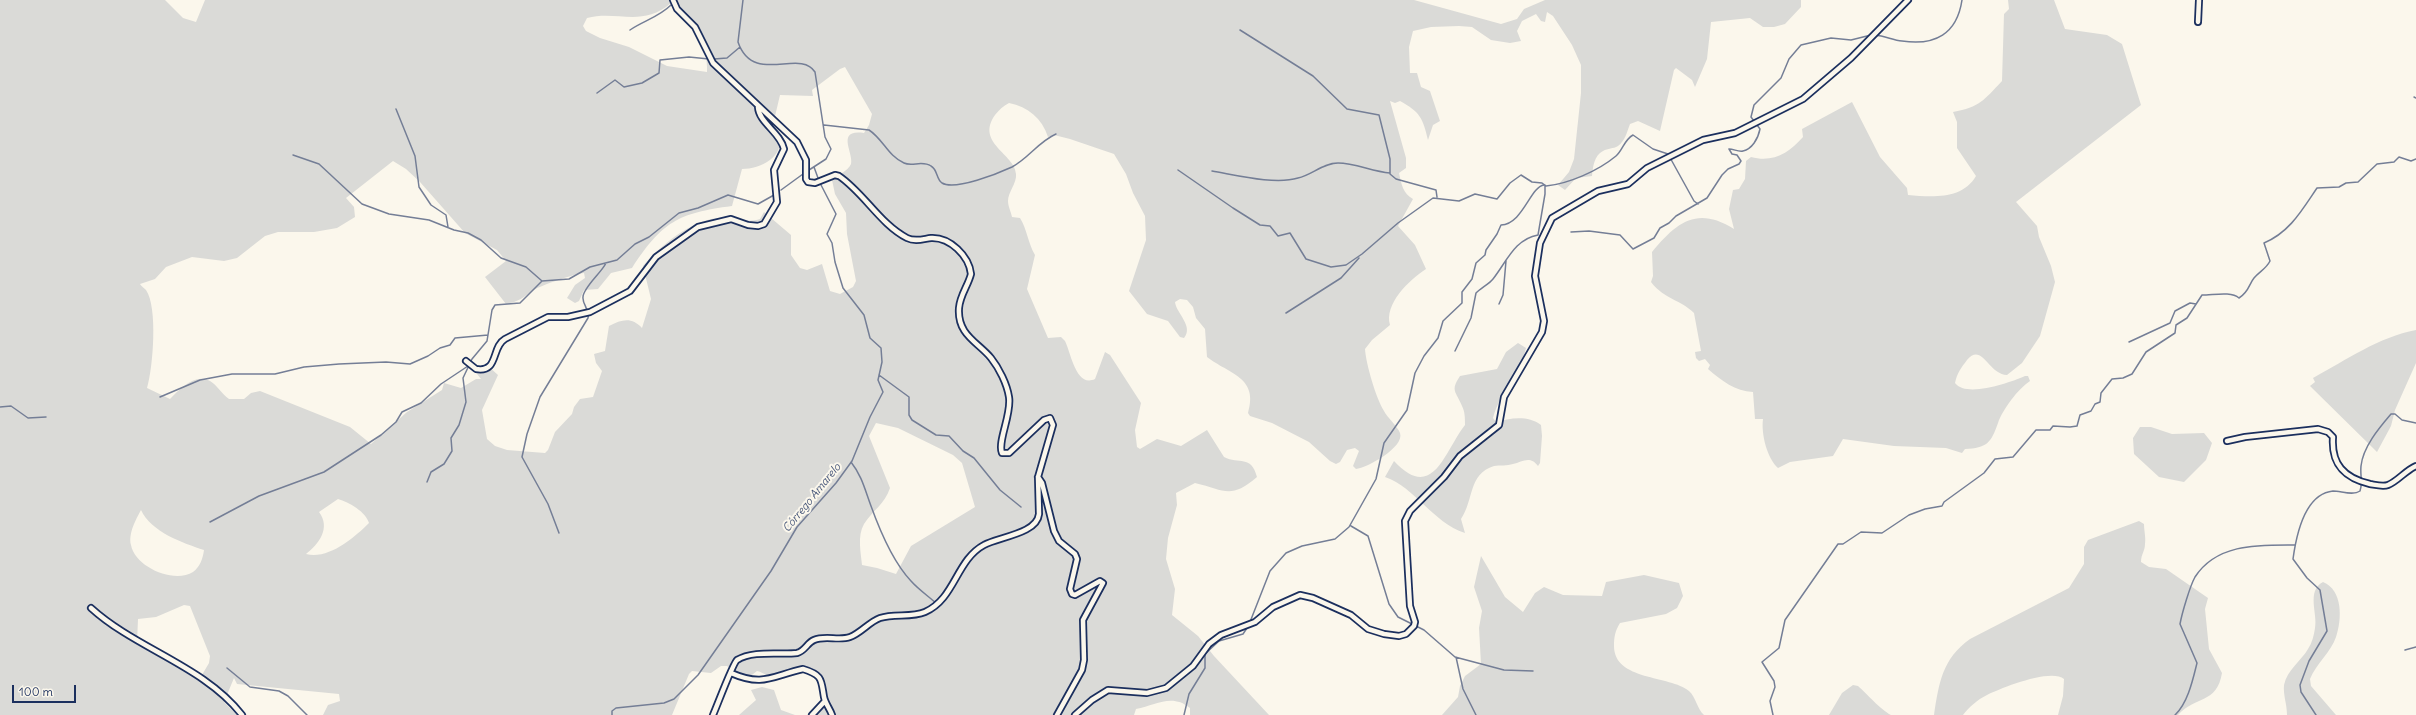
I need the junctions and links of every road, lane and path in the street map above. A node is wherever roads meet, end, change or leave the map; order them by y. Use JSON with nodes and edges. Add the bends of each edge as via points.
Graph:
{"nodes":[{"id":1,"x":673,"y":0,"type":"edge"},
{"id":2,"x":1908,"y":0,"type":"edge"},
{"id":3,"x":2198,"y":0,"type":"edge"},
{"id":4,"x":2198,"y":22,"type":"dead end"},
{"id":5,"x":758,"y":107,"type":"junction"},
{"id":6,"x":466,"y":361,"type":"dead end"},
{"id":7,"x":2227,"y":441,"type":"dead end"},
{"id":8,"x":2416,"y":466,"type":"edge"},
{"id":9,"x":1038,"y":477,"type":"junction"},
{"id":10,"x":91,"y":608,"type":"dead end"},
{"id":11,"x":731,"y":673,"type":"junction"},
{"id":12,"x":825,"y":700,"type":"junction"},
{"id":13,"x":242,"y":715,"type":"edge"},
{"id":14,"x":713,"y":715,"type":"edge"},
{"id":15,"x":812,"y":715,"type":"edge"},
{"id":16,"x":832,"y":715,"type":"edge"},
{"id":17,"x":1057,"y":715,"type":"edge"},
{"id":18,"x":1076,"y":715,"type":"edge"}],
"edges":[{"from":1,"to":5,"type":"street","via":[[677,9],[695,27],[713,64]]},
{"from":2,"to":18,"type":"street","via":[[1851,58],[1803,99],[1735,133],[1703,140],[1647,168],[1628,184],[1598,191],[1552,218],[1540,243],[1535,276],[1544,321],[1542,332],[1504,397],[1498,425],[1460,456],[1444,477],[1410,511],[1405,521],[1410,606],[1415,622],[1411,630],[1399,636],[1377,632],[1368,629],[1351,615],[1300,595],[1273,607],[1256,622],[1221,635],[1209,644],[1188,670],[1166,688],[1147,693],[1108,690]]},
{"from":3,"to":4,"type":"street"},
{"from":5,"to":6,"type":"street","via":[[758,115],[777,136],[784,149],[774,170],[777,202],[764,224],[748,225],[732,220],[698,227],[656,257],[630,291],[590,312],[568,317],[548,317],[501,341],[493,364],[488,368],[476,369]]},
{"from":5,"to":9,"type":"street","via":[[797,142],[806,160],[808,182],[815,183],[835,175],[839,176],[898,233],[916,241],[941,239],[950,243],[963,255],[972,274],[960,302],[961,322],[975,344],[992,359],[1008,395],[1009,414],[1002,440],[1002,453],[1009,452],[1044,420],[1048,418],[1052,421],[1052,432]]},
{"from":7,"to":8,"type":"street","via":[[2318,429],[2328,432],[2333,437],[2334,457],[2345,473],[2356,480],[2377,485],[2393,483]]},
{"from":9,"to":11,"type":"street","via":[[1039,519],[1019,533],[995,540],[976,551],[957,575],[945,597],[935,607],[924,613],[882,617],[850,637],[815,639],[799,652],[742,658],[734,664]]},
{"from":9,"to":17,"type":"street","via":[[1042,483],[1054,531],[1077,559],[1070,589],[1072,594],[1075,595],[1100,581],[1103,583],[1083,620],[1082,670]]},
{"from":10,"to":13,"type":"street","via":[[120,632],[184,667],[220,694]]},
{"from":11,"to":12,"type":"street","via":[[746,680],[759,681],[803,669],[810,671],[822,681]]},
{"from":11,"to":14,"type":"street"},
{"from":12,"to":15,"type":"street"},
{"from":12,"to":16,"type":"street"}]}
